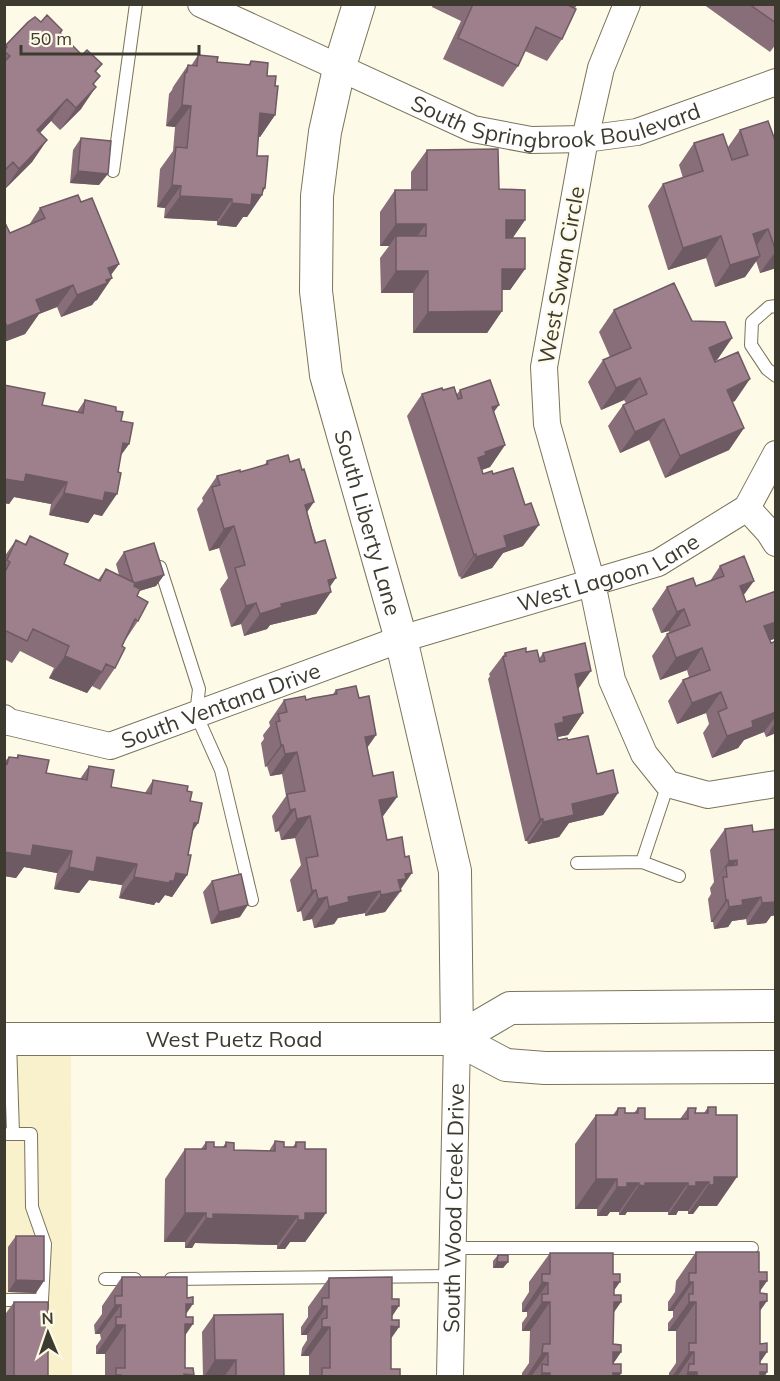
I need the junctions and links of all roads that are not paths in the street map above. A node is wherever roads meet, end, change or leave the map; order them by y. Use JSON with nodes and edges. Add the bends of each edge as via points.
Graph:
{"nodes":[{"id":1,"x":136,"y":4,"type":"edge"},
{"id":2,"x":201,"y":4,"type":"edge"},
{"id":3,"x":359,"y":4,"type":"edge"},
{"id":4,"x":627,"y":4,"type":"edge"},
{"id":5,"x":339,"y":69,"type":"junction"},
{"id":6,"x":776,"y":82,"type":"edge"},
{"id":7,"x":585,"y":139,"type":"junction"},
{"id":8,"x":113,"y":171,"type":"dead end"},
{"id":9,"x":776,"y":306,"type":"edge"},
{"id":10,"x":776,"y":376,"type":"edge"},
{"id":11,"x":776,"y":454,"type":"edge"},
{"id":12,"x":747,"y":508,"type":"junction"},
{"id":13,"x":776,"y":543,"type":"edge"},
{"id":14,"x":160,"y":567,"type":"edge"},
{"id":15,"x":592,"y":583,"type":"junction"},
{"id":16,"x":401,"y":639,"type":"junction"},
{"id":17,"x":196,"y":714,"type":"junction"},
{"id":18,"x":4,"y":718,"type":"edge"},
{"id":19,"x":668,"y":784,"type":"junction"},
{"id":20,"x":776,"y":784,"type":"edge"},
{"id":21,"x":642,"y":861,"type":"junction"},
{"id":22,"x":577,"y":863,"type":"dead end"},
{"id":23,"x":679,"y":876,"type":"dead end"},
{"id":24,"x":252,"y":900,"type":"dead end"},
{"id":25,"x":776,"y":1006,"type":"edge"},
{"id":26,"x":6,"y":1039,"type":"edge"},
{"id":27,"x":457,"y":1039,"type":"junction"},
{"id":28,"x":776,"y":1067,"type":"edge"},
{"id":29,"x":9,"y":1134,"type":"edge"},
{"id":30,"x":452,"y":1248,"type":"junction"},
{"id":31,"x":752,"y":1248,"type":"dead end"},
{"id":32,"x":452,"y":1275,"type":"junction"},
{"id":33,"x":105,"y":1279,"type":"dead end"},
{"id":34,"x":4,"y":1300,"type":"edge"},
{"id":35,"x":42,"y":1300,"type":"junction"},
{"id":36,"x":43,"y":1322,"type":"edge"},
{"id":37,"x":450,"y":1377,"type":"edge"}],
"edges":[{"from":1,"to":8,"type":"lane"},
{"from":2,"to":5,"type":"street"},
{"from":3,"to":5,"type":"street","name":"South Liberty Lane"},
{"from":4,"to":7,"type":"street","name":"West Swan Circle","via":[[601,69]]},
{"from":5,"to":7,"type":"street","name":"South Springbrook Boulevard","via":[[473,129],[531,140]]},
{"from":5,"to":16,"type":"street","name":"South Liberty Lane","via":[[325,132],[317,196],[316,291],[326,375]]},
{"from":6,"to":7,"type":"street","name":"South Springbrook Boulevard","via":[[637,132]]},
{"from":7,"to":15,"type":"street","name":"West Swan Circle","via":[[544,367],[547,424]]},
{"from":9,"to":10,"type":"lane","via":[[769,307],[752,322],[751,345]]},
{"from":11,"to":12,"type":"street"},
{"from":12,"to":13,"type":"street"},
{"from":12,"to":15,"type":"street","name":"West Lagoon Lane","via":[[658,563]]},
{"from":14,"to":17,"type":"lane","via":[[199,689]]},
{"from":15,"to":16,"type":"street","name":"West Lagoon Lane"},
{"from":15,"to":19,"type":"street","name":"West Swan Circle","via":[[612,680],[644,754]]},
{"from":16,"to":17,"type":"street","name":"South Ventana Drive"},
{"from":16,"to":27,"type":"street","name":"South Liberty Lane","via":[[455,871]]},
{"from":17,"to":18,"type":"street","name":"South Ventana Drive","via":[[110,746]]},
{"from":17,"to":24,"type":"lane","via":[[221,770]]},
{"from":19,"to":20,"type":"street","via":[[708,795]]},
{"from":19,"to":21,"type":"lane"},
{"from":21,"to":22,"type":"lane"},
{"from":21,"to":23,"type":"lane"},
{"from":25,"to":27,"type":"street","via":[[510,1008]]},
{"from":26,"to":27,"type":"street","name":"West Puetz Road"},
{"from":26,"to":29,"type":"lane"},
{"from":27,"to":28,"type":"street","name":"West Puetz Road","via":[[506,1065]]},
{"from":27,"to":30,"type":"street","name":"South Wood Creek Drive"},
{"from":29,"to":35,"type":"lane","via":[[32,1134],[32,1207],[45,1244]]},
{"from":30,"to":31,"type":"lane"},
{"from":30,"to":32,"type":"street","name":"South Wood Creek Drive"},
{"from":32,"to":33,"type":"lane"},
{"from":32,"to":37,"type":"street","name":"South Wood Creek Drive"},
{"from":34,"to":35,"type":"lane"},
{"from":35,"to":36,"type":"lane"}]}
